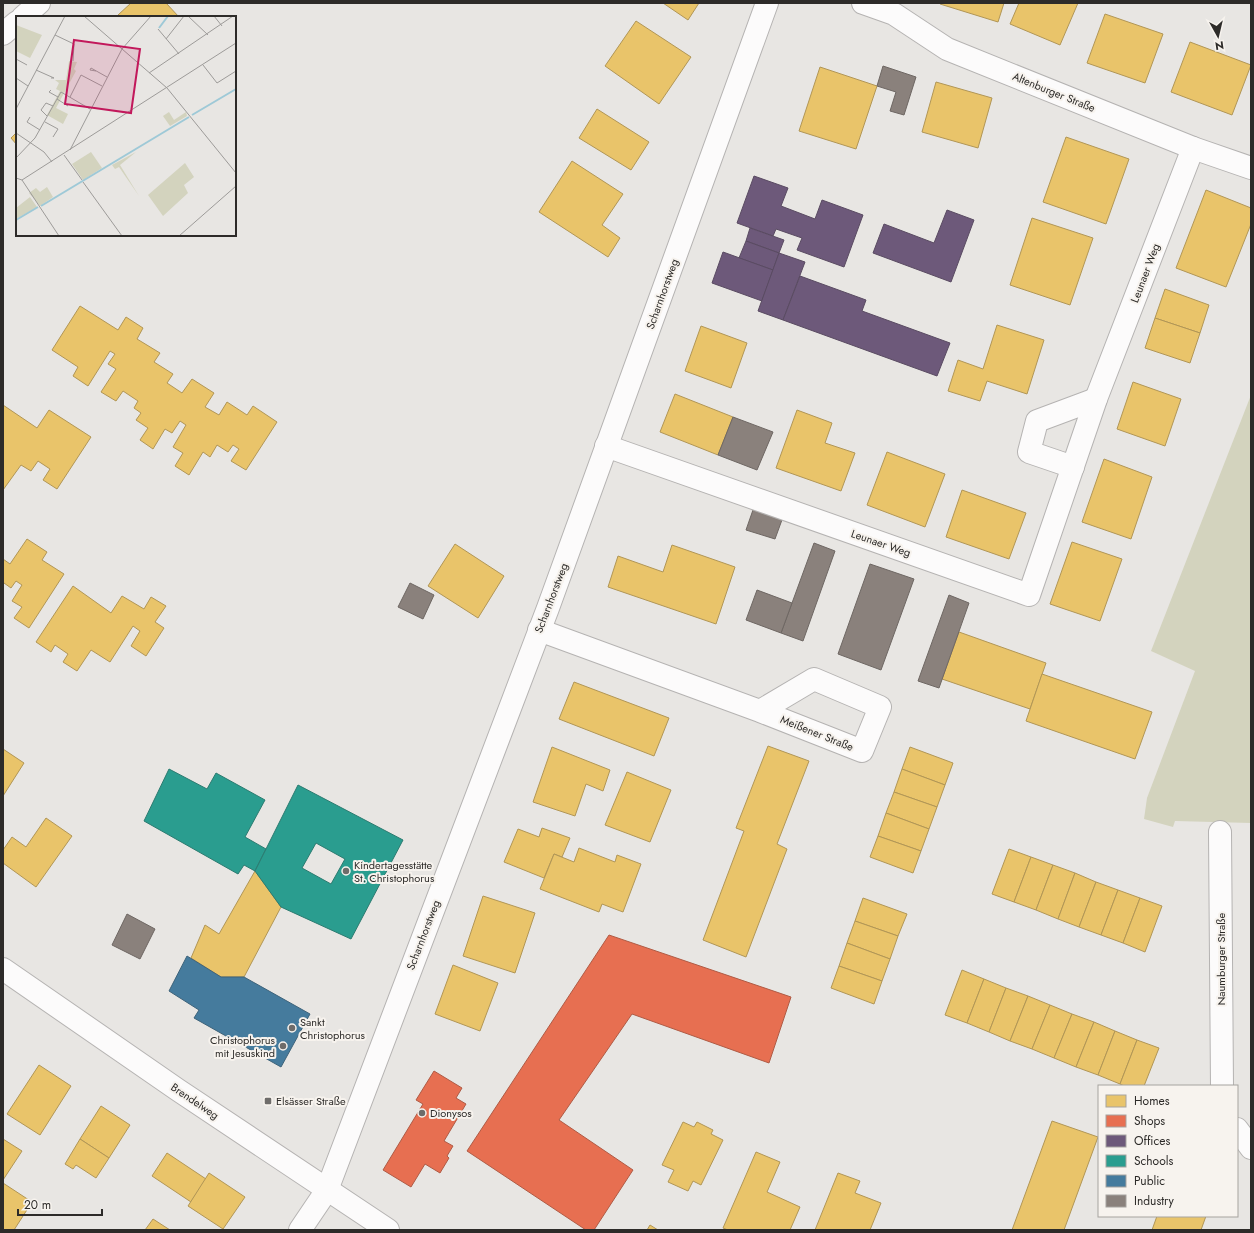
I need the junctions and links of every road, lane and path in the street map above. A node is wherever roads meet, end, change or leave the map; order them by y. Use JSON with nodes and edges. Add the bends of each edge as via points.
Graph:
{"nodes":[{"id":1,"x":39,"y":3,"type":"edge"},
{"id":2,"x":767,"y":3,"type":"edge"},
{"id":3,"x":863,"y":3,"type":"edge"},
{"id":4,"x":24,"y":16,"type":"edge"},
{"id":5,"x":16,"y":23,"type":"edge"},
{"id":6,"x":3,"y":34,"type":"edge"},
{"id":7,"x":1193,"y":148,"type":"junction"},
{"id":8,"x":1251,"y":168,"type":"edge"},
{"id":9,"x":1096,"y":399,"type":"junction"},
{"id":10,"x":606,"y":446,"type":"junction"},
{"id":11,"x":1073,"y":468,"type":"junction"},
{"id":12,"x":539,"y":630,"type":"junction"},
{"id":13,"x":760,"y":710,"type":"junction"},
{"id":14,"x":1220,"y":832,"type":"dead end"},
{"id":15,"x":3,"y":969,"type":"edge"},
{"id":16,"x":1222,"y":1085,"type":"edge"},
{"id":17,"x":1238,"y":1130,"type":"edge"},
{"id":18,"x":1251,"y":1148,"type":"edge"},
{"id":19,"x":326,"y":1190,"type":"junction"},
{"id":20,"x":300,"y":1230,"type":"edge"},
{"id":21,"x":388,"y":1230,"type":"edge"}],
"edges":[{"from":1,"to":4,"type":"street"},
{"from":2,"to":10,"type":"street","name":"Scharnhorstweg"},
{"from":3,"to":7,"type":"street","name":"Altenburger Straße","via":[[894,14],[947,49]]},
{"from":5,"to":6,"type":"street"},
{"from":7,"to":8,"type":"street","name":"Altenburger Straße"},
{"from":7,"to":9,"type":"street","name":"Leunaer Weg"},
{"from":9,"to":11,"type":"street","name":"Leunaer Weg"},
{"from":9,"to":11,"type":"street","via":[[1037,421],[1029,452]]},
{"from":10,"to":11,"type":"street","name":"Leunaer Weg","via":[[1029,595]]},
{"from":10,"to":12,"type":"street","name":"Scharnhorstweg"},
{"from":12,"to":13,"type":"street","name":"Meißener Straße"},
{"from":12,"to":19,"type":"street","name":"Scharnhorstweg"},
{"from":13,"to":13,"type":"street","name":"Meißener Straße","via":[[862,751],[880,707],[814,679]]},
{"from":14,"to":16,"type":"street","name":"Naumburger Straße"},
{"from":15,"to":19,"type":"street","name":"Brendelweg"},
{"from":17,"to":18,"type":"street"},
{"from":19,"to":20,"type":"street","name":"Scharnhorstweg"},
{"from":19,"to":21,"type":"street","name":"Brendelweg"}]}
